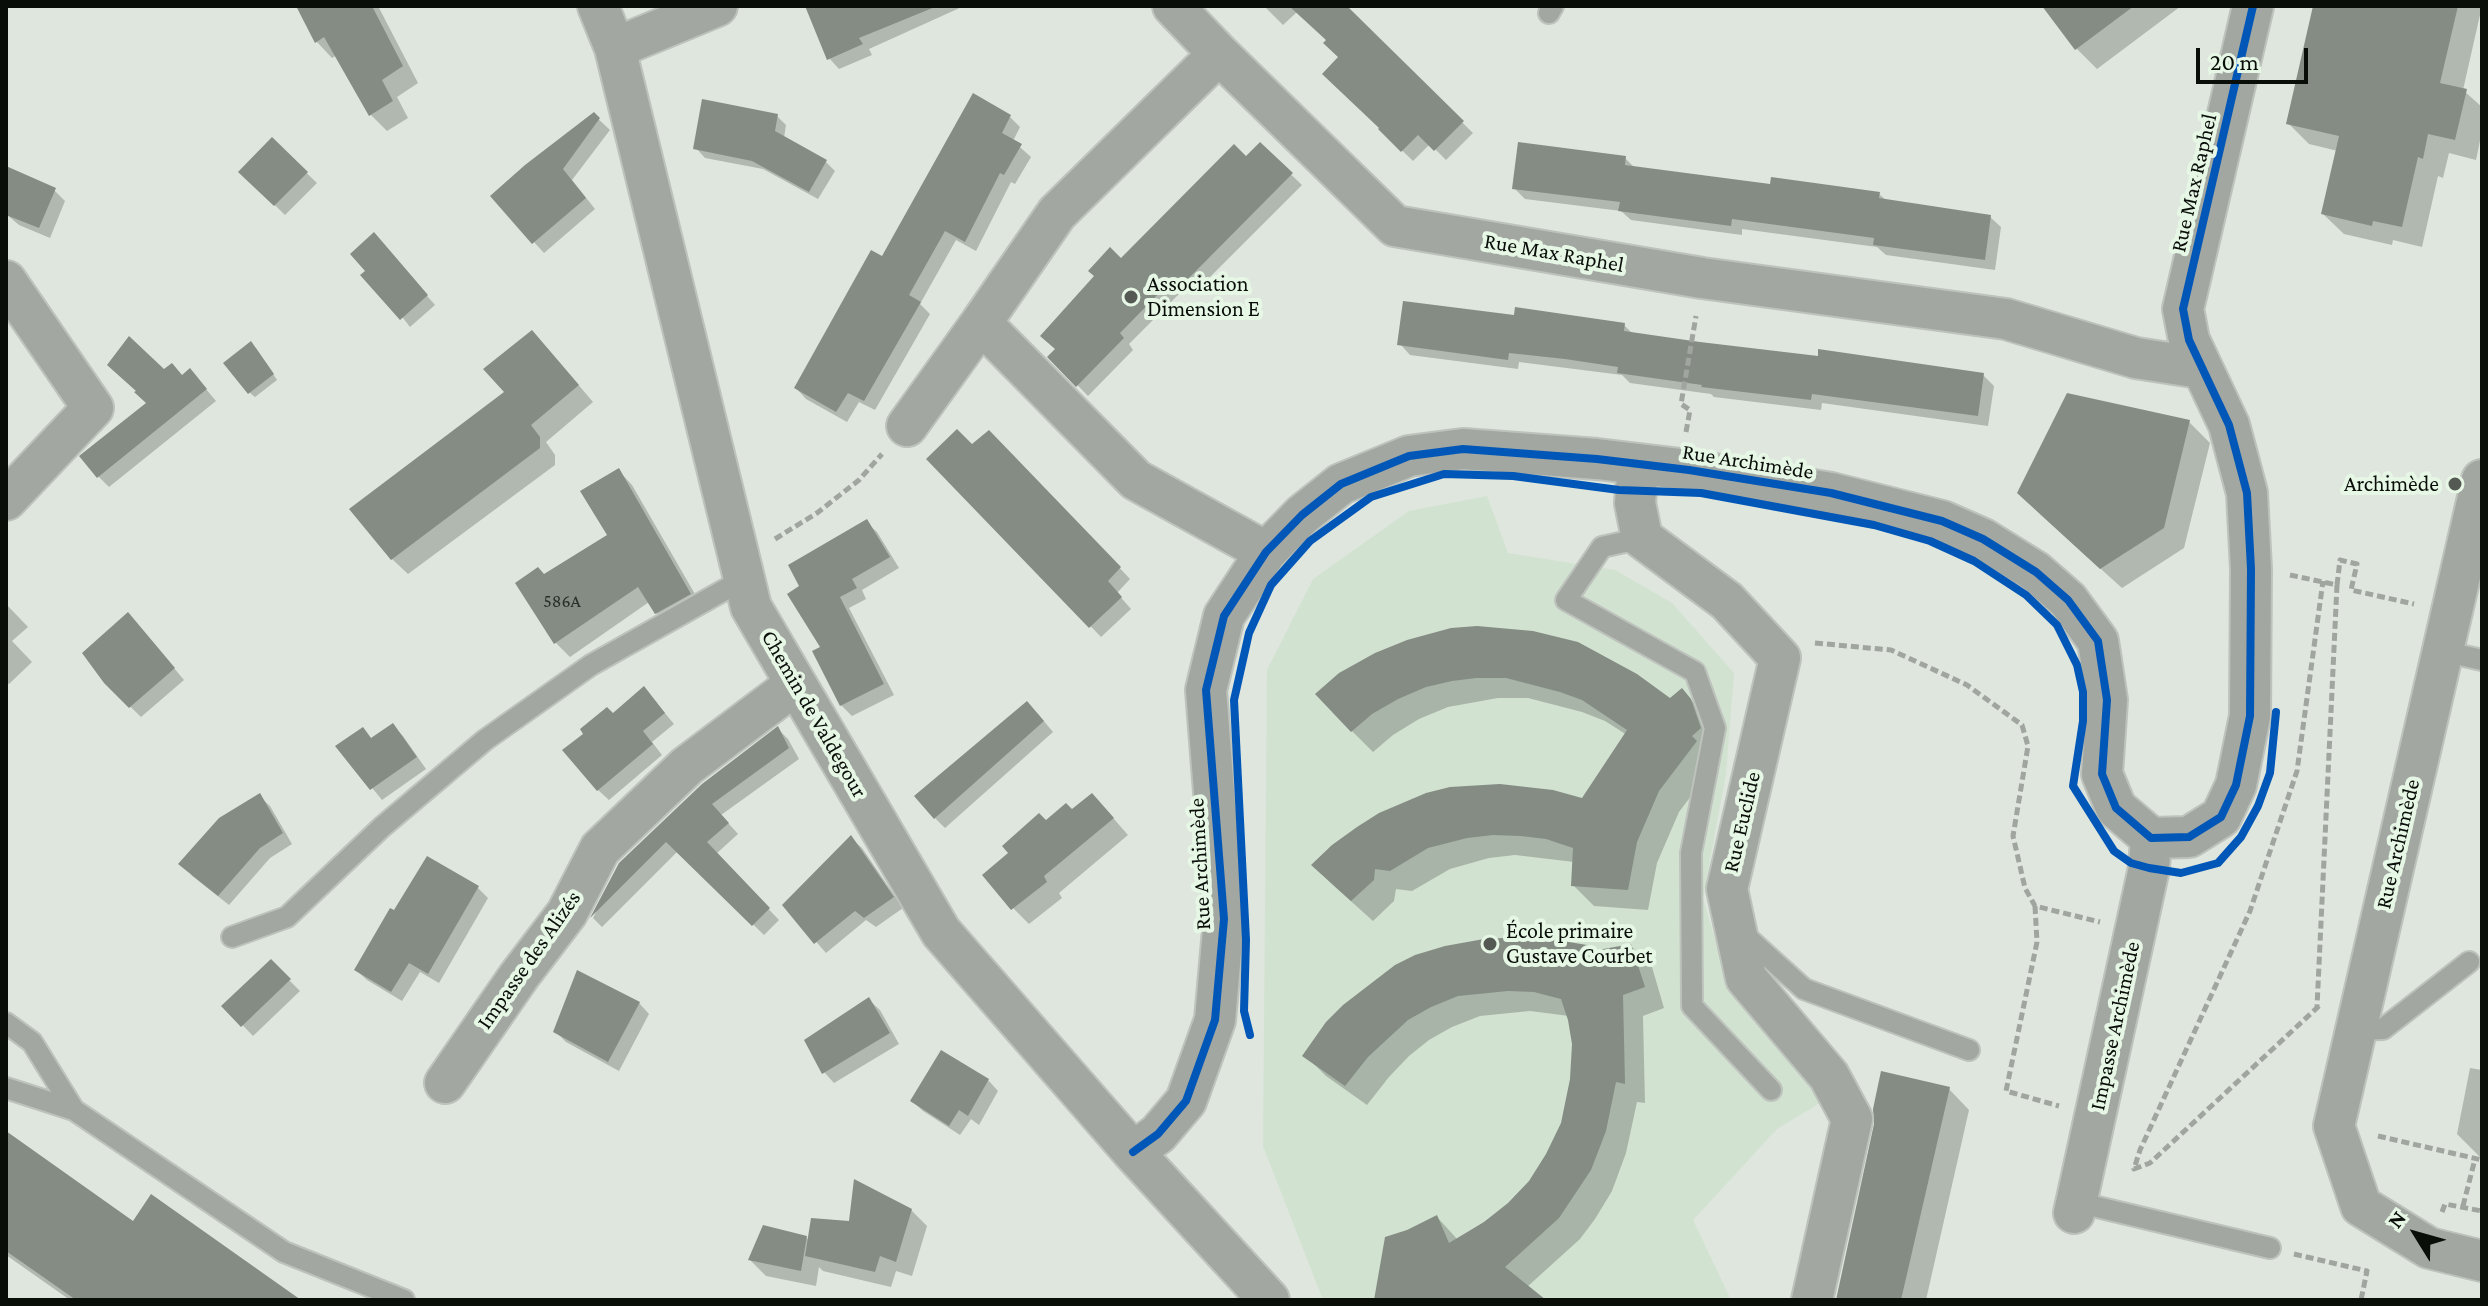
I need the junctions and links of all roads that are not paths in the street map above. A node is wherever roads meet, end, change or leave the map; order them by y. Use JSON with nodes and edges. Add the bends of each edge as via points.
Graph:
{"nodes":[{"id":1,"x":598,"y":6,"type":"edge"},
{"id":2,"x":717,"y":6,"type":"edge"},
{"id":3,"x":1173,"y":6,"type":"edge"},
{"id":4,"x":2253,"y":6,"type":"edge"},
{"id":5,"x":615,"y":48,"type":"junction"},
{"id":6,"x":1219,"y":54,"type":"junction"},
{"id":7,"x":6,"y":281,"type":"edge"},
{"id":8,"x":981,"y":323,"type":"junction"},
{"id":9,"x":2200,"y":368,"type":"junction"},
{"id":10,"x":907,"y":426,"type":"road end"},
{"id":11,"x":1638,"y":464,"type":"junction"},
{"id":12,"x":2482,"y":480,"type":"edge"},
{"id":13,"x":6,"y":500,"type":"edge"},
{"id":14,"x":1642,"y":538,"type":"junction"},
{"id":15,"x":1266,"y":552,"type":"junction"},
{"id":16,"x":741,"y":566,"type":"junction"},
{"id":17,"x":2442,"y":651,"type":"junction"},
{"id":18,"x":2482,"y":660,"type":"edge"},
{"id":19,"x":796,"y":684,"type":"junction"},
{"id":20,"x":2151,"y":838,"type":"junction"},
{"id":21,"x":1734,"y":926,"type":"junction"},
{"id":22,"x":232,"y":937,"type":"dead end"},
{"id":23,"x":2469,"y":962,"type":"dead end"},
{"id":24,"x":6,"y":1023,"type":"edge"},
{"id":25,"x":2356,"y":1030,"type":"junction"},
{"id":26,"x":1969,"y":1050,"type":"dead end"},
{"id":27,"x":445,"y":1083,"type":"dead end"},
{"id":28,"x":6,"y":1088,"type":"edge"},
{"id":29,"x":1771,"y":1090,"type":"dead end"},
{"id":30,"x":74,"y":1110,"type":"junction"},
{"id":31,"x":1133,"y":1152,"type":"junction"},
{"id":32,"x":2075,"y":1207,"type":"joint"},
{"id":33,"x":2270,"y":1248,"type":"road end"},
{"id":34,"x":2482,"y":1261,"type":"edge"},
{"id":35,"x":380,"y":1296,"type":"edge"},
{"id":36,"x":404,"y":1300,"type":"edge"},
{"id":37,"x":1269,"y":1300,"type":"edge"},
{"id":38,"x":1812,"y":1300,"type":"edge"}],
"edges":[{"from":1,"to":5,"type":"street","name":"Chemin de Valdegour"},
{"from":2,"to":5,"type":"street"},
{"from":3,"to":6,"type":"street","name":"Rue Max Raphel"},
{"from":4,"to":9,"type":"street","name":"Rue Max Raphel","via":[[2183,309]]},
{"from":5,"to":16,"type":"street","name":"Chemin de Valdegour"},
{"from":6,"to":8,"type":"street","via":[[1057,213]]},
{"from":6,"to":9,"type":"street","name":"Rue Max Raphel","via":[[1395,226],[1702,278],[2006,319],[2136,358]]},
{"from":7,"to":13,"type":"street","via":[[93,408]]},
{"from":8,"to":10,"type":"street"},
{"from":8,"to":15,"type":"street","via":[[1136,480]]},
{"from":9,"to":20,"type":"street","via":[[2229,425],[2247,493],[2250,716],[2236,785],[2221,817],[2189,837]]},
{"from":11,"to":14,"type":"street","via":[[1635,503]]},
{"from":11,"to":15,"type":"street","name":"Rue Archimède","via":[[1463,449],[1409,456],[1341,484]]},
{"from":11,"to":20,"type":"street","name":"Rue Archimède","via":[[1831,493],[1942,521],[1990,542],[2036,572],[2068,600],[2098,641],[2107,700],[2102,774],[2116,808]]},
{"from":12,"to":17,"type":"street","name":"Rue Archimède"},
{"from":14,"to":21,"type":"street","name":"Rue Euclide","via":[[1727,601],[1780,658],[1727,889]]},
{"from":14,"to":29,"type":"lane","via":[[1602,547],[1566,600],[1695,672],[1715,728],[1691,853],[1692,1006]]},
{"from":15,"to":31,"type":"street","name":"Rue Archimède","via":[[1224,616],[1206,690],[1224,919],[1215,1020],[1186,1101],[1158,1134]]},
{"from":16,"to":19,"type":"street","name":"Chemin de Valdegour","via":[[751,607]]},
{"from":16,"to":22,"type":"lane","via":[[485,740],[287,917]]},
{"from":17,"to":18,"type":"lane"},
{"from":17,"to":25,"type":"street","name":"Rue Archimède"},
{"from":19,"to":27,"type":"street","name":"Impasse des Alizés","via":[[687,766],[600,849],[567,913]]},
{"from":19,"to":31,"type":"street","name":"Chemin de Valdegour","via":[[941,932]]},
{"from":20,"to":32,"type":"street","name":"Impasse Archimède","via":[[2149,868]]},
{"from":21,"to":26,"type":"lane","via":[[1804,989]]},
{"from":21,"to":38,"type":"street","name":"Rue Euclide","via":[[1746,978],[1829,1076],[1852,1119]]},
{"from":23,"to":25,"type":"lane","via":[[2383,1029]]},
{"from":24,"to":30,"type":"lane","via":[[32,1042]]},
{"from":25,"to":34,"type":"street","name":"Rue Archimède","via":[[2334,1126],[2361,1206],[2429,1248]]},
{"from":28,"to":30,"type":"lane"},
{"from":30,"to":35,"type":"lane","via":[[284,1252]]},
{"from":31,"to":37,"type":"street","name":"Chemin de Valdegour"},
{"from":32,"to":33,"type":"lane"},
{"from":35,"to":36,"type":"lane"}]}
